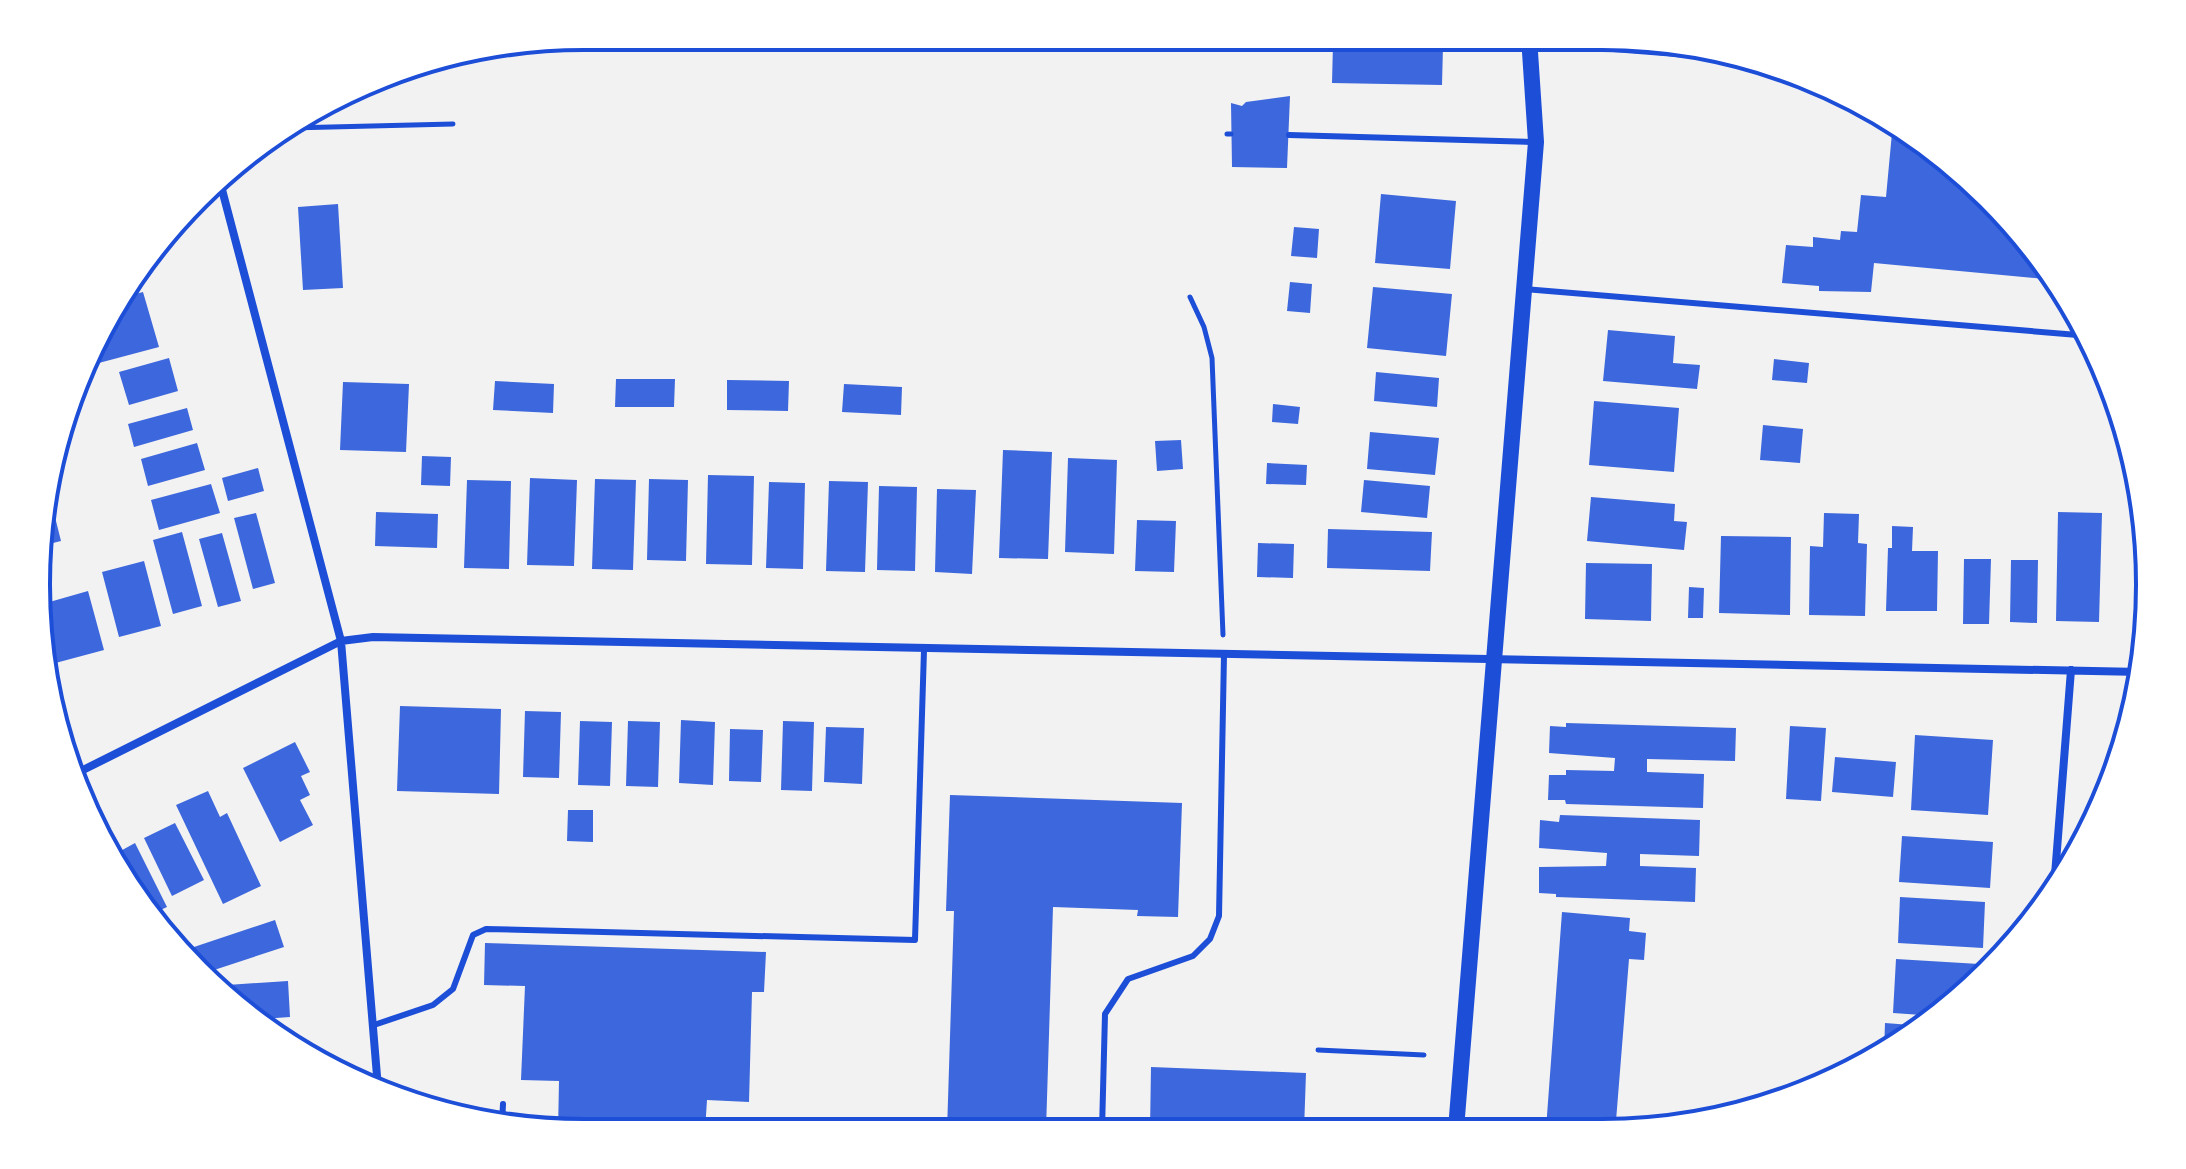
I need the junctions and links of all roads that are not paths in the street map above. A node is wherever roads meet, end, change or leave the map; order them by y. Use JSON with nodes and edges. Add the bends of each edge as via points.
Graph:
{"nodes":[{"id":1,"x":1530,"y":50,"type":"edge"},
{"id":2,"x":1289,"y":135,"type":"dead end"},
{"id":3,"x":1536,"y":142,"type":"junction"},
{"id":4,"x":223,"y":192,"type":"edge"},
{"id":5,"x":1524,"y":289,"type":"junction"},
{"id":6,"x":2074,"y":335,"type":"edge"},
{"id":7,"x":341,"y":641,"type":"junction"},
{"id":8,"x":924,"y":650,"type":"junction"},
{"id":9,"x":1224,"y":655,"type":"junction"},
{"id":10,"x":1494,"y":660,"type":"junction"},
{"id":11,"x":2071,"y":670,"type":"junction"},
{"id":12,"x":2128,"y":672,"type":"edge"},
{"id":13,"x":83,"y":770,"type":"edge"},
{"id":14,"x":2056,"y":865,"type":"edge"},
{"id":15,"x":374,"y":1025,"type":"junction"},
{"id":16,"x":377,"y":1077,"type":"edge"},
{"id":17,"x":503,"y":1104,"type":"dead end"},
{"id":18,"x":503,"y":1112,"type":"edge"},
{"id":19,"x":1102,"y":1119,"type":"edge"},
{"id":20,"x":1457,"y":1119,"type":"edge"}],
"edges":[{"from":1,"to":3,"type":"main road"},
{"from":2,"to":3,"type":"lane"},
{"from":3,"to":5,"type":"main road"},
{"from":4,"to":7,"type":"street"},
{"from":5,"to":6,"type":"lane"},
{"from":5,"to":10,"type":"main road"},
{"from":7,"to":8,"type":"street"},
{"from":7,"to":13,"type":"street"},
{"from":7,"to":15,"type":"street"},
{"from":8,"to":9,"type":"street"},
{"from":8,"to":15,"type":"lane","via":[[915,940],[486,929],[473,935],[453,989],[433,1005]]},
{"from":9,"to":10,"type":"street"},
{"from":9,"to":19,"type":"lane","via":[[1219,916],[1210,939],[1193,956],[1128,979],[1105,1014]]},
{"from":10,"to":11,"type":"street"},
{"from":10,"to":20,"type":"main road"},
{"from":11,"to":12,"type":"street"},
{"from":11,"to":14,"type":"street"},
{"from":15,"to":16,"type":"street"},
{"from":17,"to":18,"type":"lane"}]}
